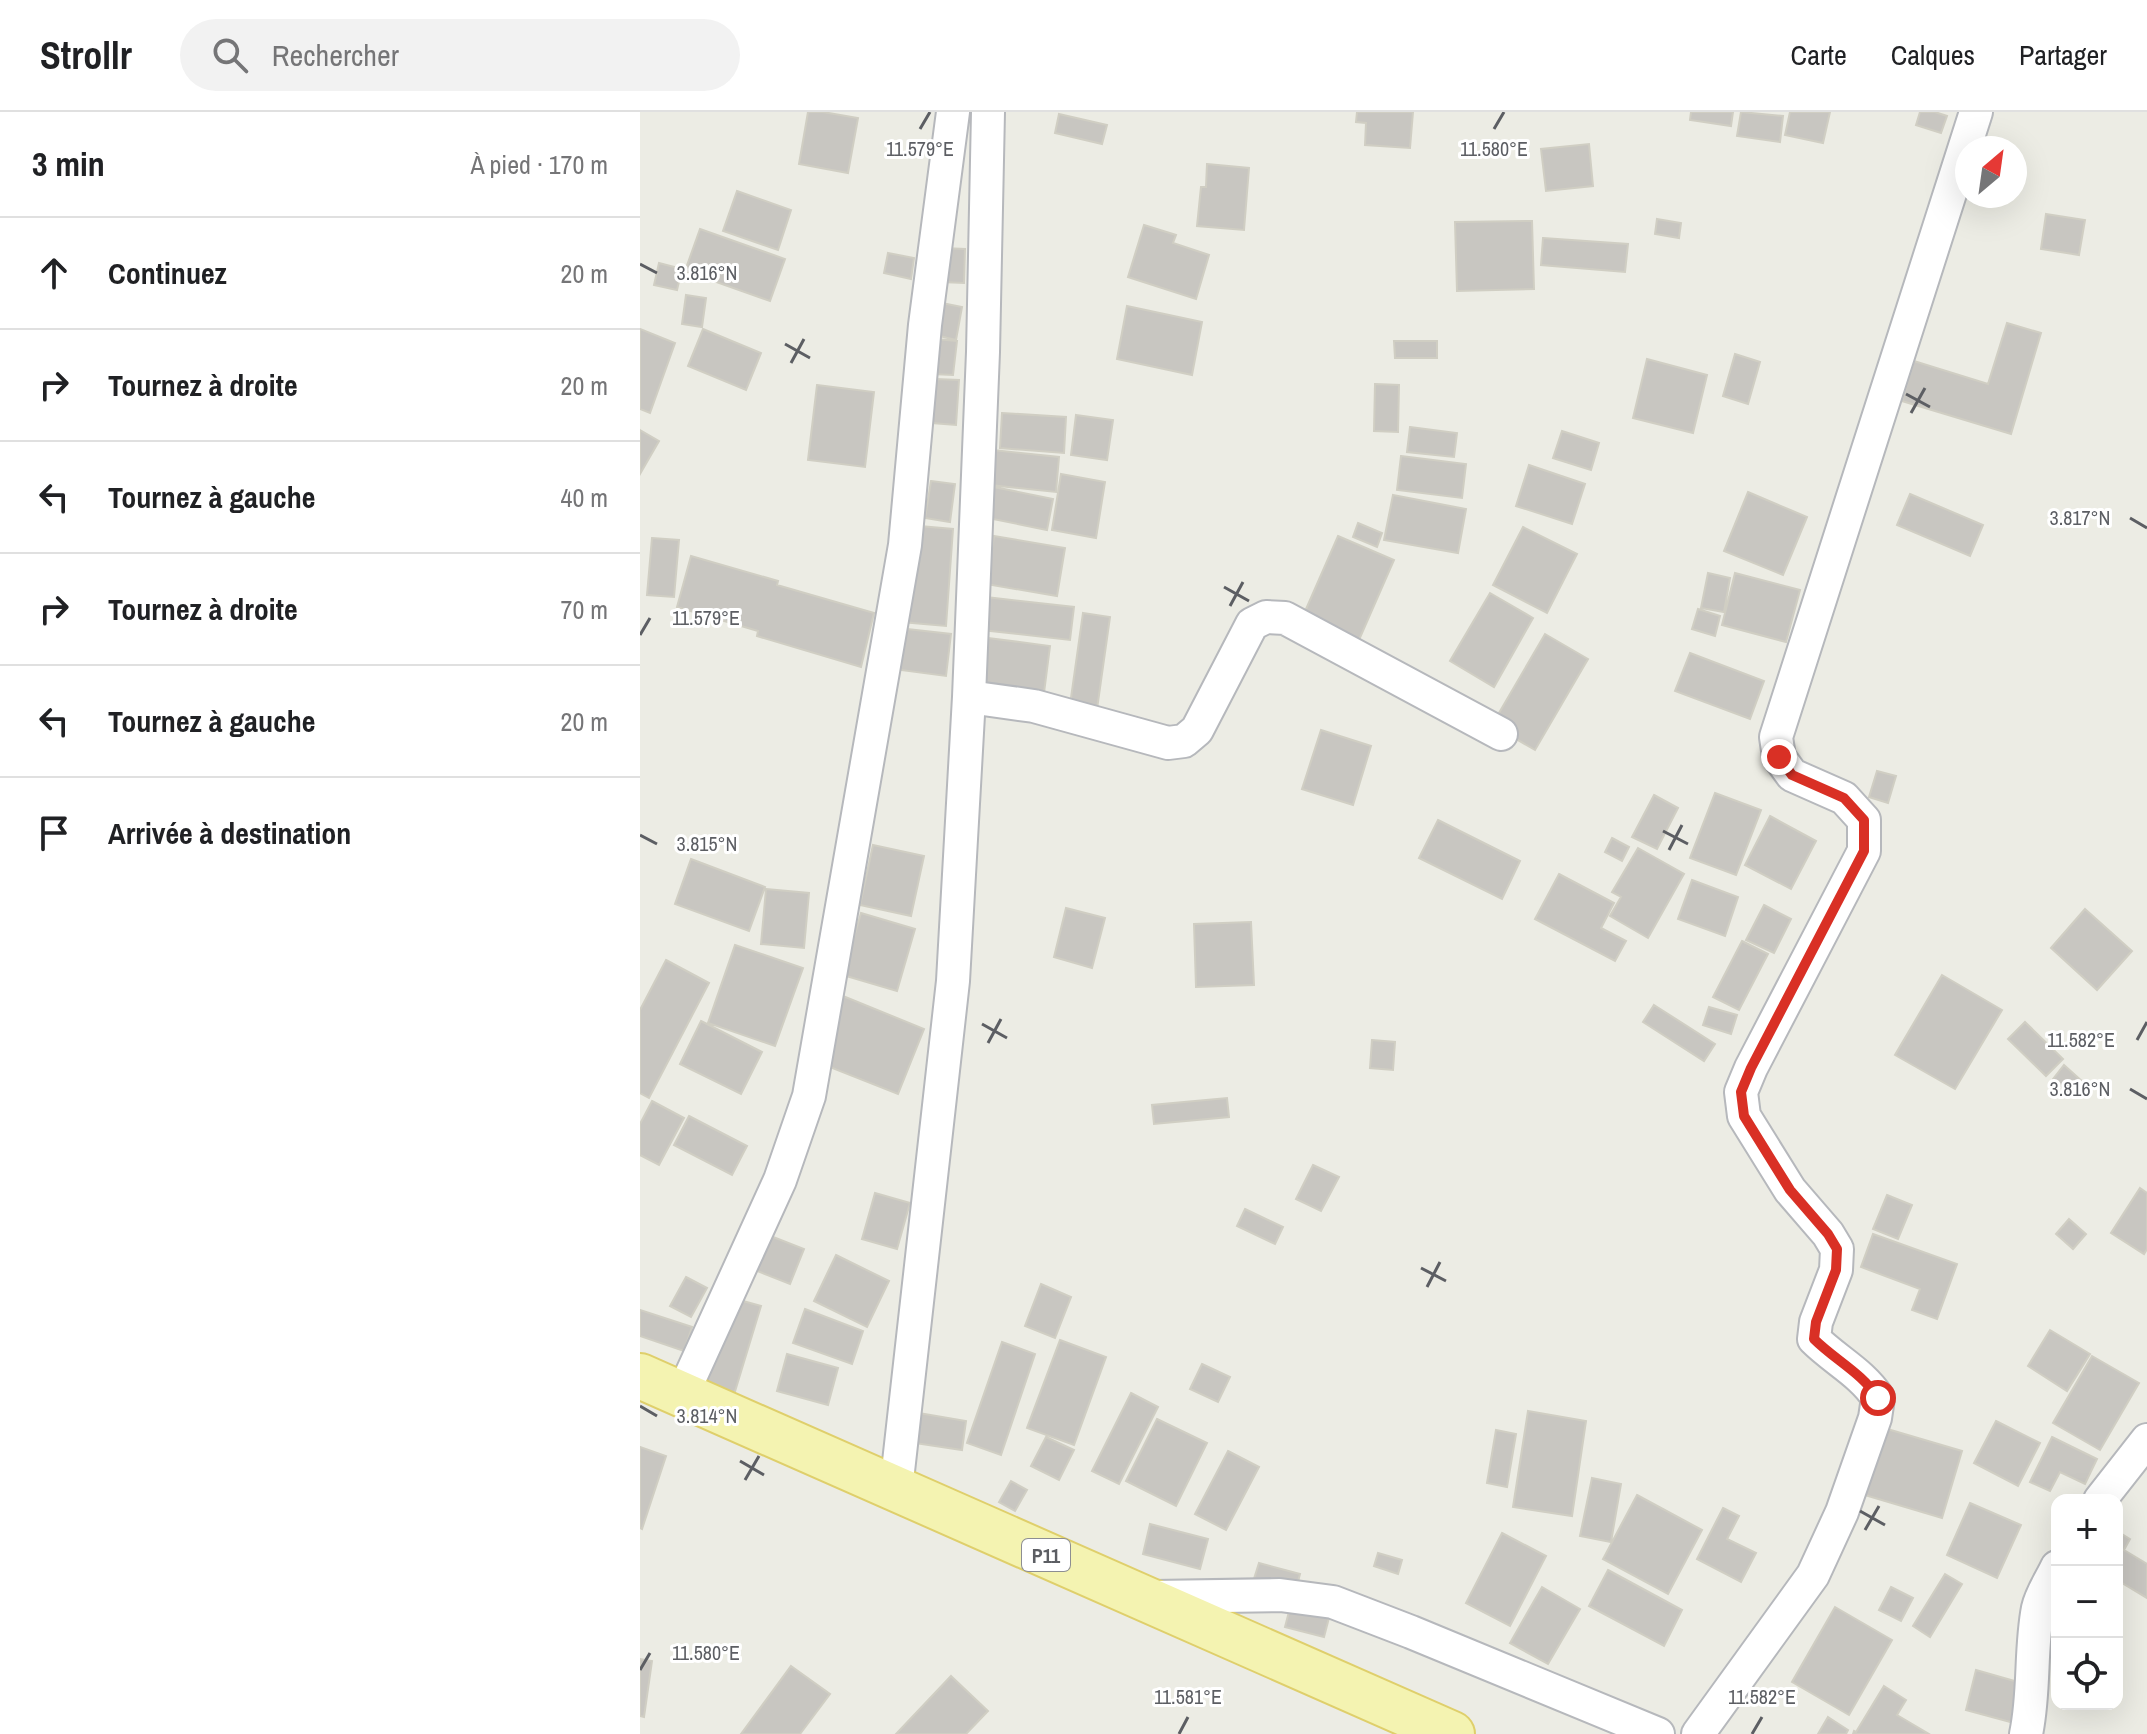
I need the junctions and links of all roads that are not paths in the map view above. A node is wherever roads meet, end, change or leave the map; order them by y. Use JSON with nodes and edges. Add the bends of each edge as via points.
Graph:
{"nodes":[{"id":1,"x":953,"y":112,"type":"edge"},
{"id":2,"x":988,"y":112,"type":"edge"},
{"id":3,"x":1976,"y":112,"type":"edge"},
{"id":4,"x":969,"y":697,"type":"junction"},
{"id":5,"x":1501,"y":734,"type":"dead end"},
{"id":6,"x":640,"y":1376,"type":"edge"},
{"id":7,"x":682,"y":1395,"type":"junction"},
{"id":8,"x":2147,"y":1440,"type":"edge"},
{"id":9,"x":896,"y":1489,"type":"junction"},
{"id":10,"x":2105,"y":1494,"type":"edge"},
{"id":11,"x":2051,"y":1579,"type":"edge"},
{"id":12,"x":1142,"y":1598,"type":"junction"},
{"id":13,"x":1452,"y":1734,"type":"edge"},
{"id":14,"x":1658,"y":1734,"type":"edge"},
{"id":15,"x":1698,"y":1734,"type":"edge"},
{"id":16,"x":2026,"y":1734,"type":"edge"}],
"edges":[{"from":1,"to":7,"type":"street","via":[[925,325],[905,545],[809,1096],[780,1180]]},
{"from":2,"to":4,"type":"street"},
{"from":3,"to":15,"type":"street","via":[[1776,737],[1779,757],[1792,775],[1844,798],[1864,820],[1864,851],[1741,1092],[1744,1116],[1762,1148],[1837,1249],[1836,1270],[1814,1339],[1868,1383],[1878,1398],[1875,1418],[1813,1575]]},
{"from":4,"to":5,"type":"street","via":[[1034,706],[1168,743],[1184,741],[1197,730],[1252,624],[1266,617],[1285,618]]},
{"from":4,"to":9,"type":"street","via":[[953,981]]},
{"from":6,"to":7,"type":"main road","number":"P11"},
{"from":7,"to":9,"type":"main road","number":"P11"},
{"from":8,"to":10,"type":"street"},
{"from":9,"to":12,"type":"main road","number":"P11"},
{"from":11,"to":16,"type":"street","via":[[2039,1604]]},
{"from":12,"to":13,"type":"main road","number":"P11"},
{"from":12,"to":14,"type":"street","via":[[1280,1595],[1333,1602]]}]}
